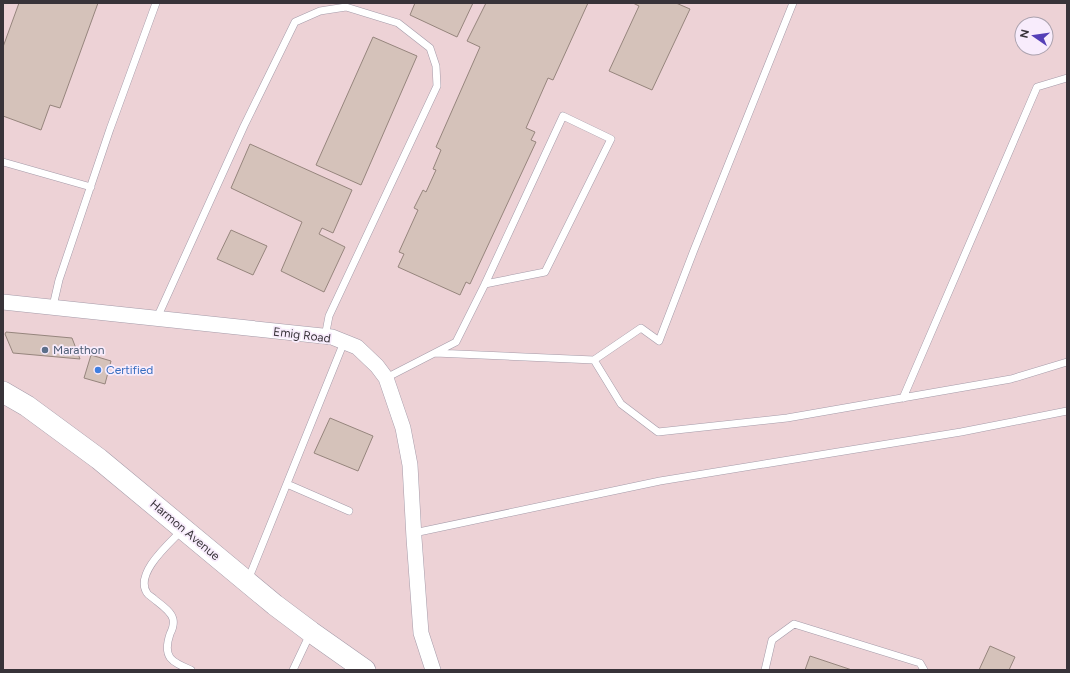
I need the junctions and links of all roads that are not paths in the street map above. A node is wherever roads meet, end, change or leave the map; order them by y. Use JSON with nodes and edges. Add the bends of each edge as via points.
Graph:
{"nodes":[{"id":1,"x":156,"y":3,"type":"edge"},
{"id":2,"x":793,"y":3,"type":"edge"},
{"id":3,"x":1067,"y":78,"type":"edge"},
{"id":4,"x":3,"y":162,"type":"edge"},
{"id":5,"x":91,"y":187,"type":"junction"},
{"id":6,"x":485,"y":284,"type":"junction"},
{"id":7,"x":3,"y":302,"type":"edge"},
{"id":8,"x":53,"y":306,"type":"junction"},
{"id":9,"x":157,"y":318,"type":"junction"},
{"id":10,"x":325,"y":337,"type":"junction"},
{"id":11,"x":344,"y":342,"type":"junction"},
{"id":12,"x":435,"y":353,"type":"junction"},
{"id":13,"x":594,"y":360,"type":"junction"},
{"id":14,"x":1067,"y":362,"type":"edge"},
{"id":15,"x":386,"y":378,"type":"junction"},
{"id":16,"x":3,"y":392,"type":"edge"},
{"id":17,"x":903,"y":398,"type":"junction"},
{"id":18,"x":1067,"y":411,"type":"edge"},
{"id":19,"x":287,"y":484,"type":"junction"},
{"id":20,"x":349,"y":511,"type":"dead end"},
{"id":21,"x":183,"y":529,"type":"junction"},
{"id":22,"x":414,"y":533,"type":"junction"},
{"id":23,"x":247,"y":582,"type":"junction"},
{"id":24,"x":311,"y":632,"type":"junction"},
{"id":25,"x":191,"y":670,"type":"edge"},
{"id":26,"x":293,"y":670,"type":"edge"},
{"id":27,"x":366,"y":670,"type":"edge"},
{"id":28,"x":433,"y":670,"type":"edge"},
{"id":29,"x":765,"y":670,"type":"edge"},
{"id":30,"x":924,"y":670,"type":"edge"}],
"edges":[{"from":1,"to":5,"type":"lane"},
{"from":2,"to":13,"type":"lane","via":[[659,342],[641,328]]},
{"from":3,"to":17,"type":"lane","via":[[1037,87]]},
{"from":4,"to":5,"type":"lane"},
{"from":5,"to":8,"type":"lane","via":[[59,280]]},
{"from":6,"to":6,"type":"lane","via":[[545,272],[611,139],[563,116]]},
{"from":6,"to":12,"type":"lane","via":[[456,342]]},
{"from":7,"to":8,"type":"street","name":"Emig Road"},
{"from":8,"to":9,"type":"street","name":"Emig Road"},
{"from":9,"to":10,"type":"street","name":"Emig Road"},
{"from":9,"to":10,"type":"lane","via":[[244,126],[295,22],[320,11],[346,7],[398,23],[430,48],[436,66],[437,86],[330,316]]},
{"from":10,"to":11,"type":"street","name":"Emig Road"},
{"from":11,"to":15,"type":"street","name":"Emig Road","via":[[357,347]]},
{"from":11,"to":19,"type":"lane"},
{"from":12,"to":13,"type":"lane"},
{"from":12,"to":15,"type":"lane"},
{"from":13,"to":17,"type":"lane","via":[[621,404],[658,432],[786,418]]},
{"from":14,"to":17,"type":"lane","via":[[1012,379]]},
{"from":15,"to":22,"type":"street","name":"Emig Road","via":[[402,428],[410,466]]},
{"from":16,"to":21,"type":"main road","name":"Harmon Avenue","via":[[27,406],[99,460]]},
{"from":18,"to":22,"type":"lane","via":[[960,432],[660,481]]},
{"from":19,"to":20,"type":"lane"},
{"from":19,"to":23,"type":"lane"},
{"from":21,"to":23,"type":"main road","name":"Harmon Avenue"},
{"from":21,"to":25,"type":"lane","via":[[149,567],[144,582],[147,593],[166,608],[173,619],[167,643],[169,657],[174,663]]},
{"from":22,"to":28,"type":"street","name":"Emig Road","via":[[421,632]]},
{"from":23,"to":24,"type":"main road","name":"Harmon Avenue"},
{"from":24,"to":26,"type":"lane"},
{"from":24,"to":27,"type":"main road","name":"Harmon Avenue"},
{"from":29,"to":30,"type":"lane","via":[[772,640],[794,624],[920,663]]}]}
